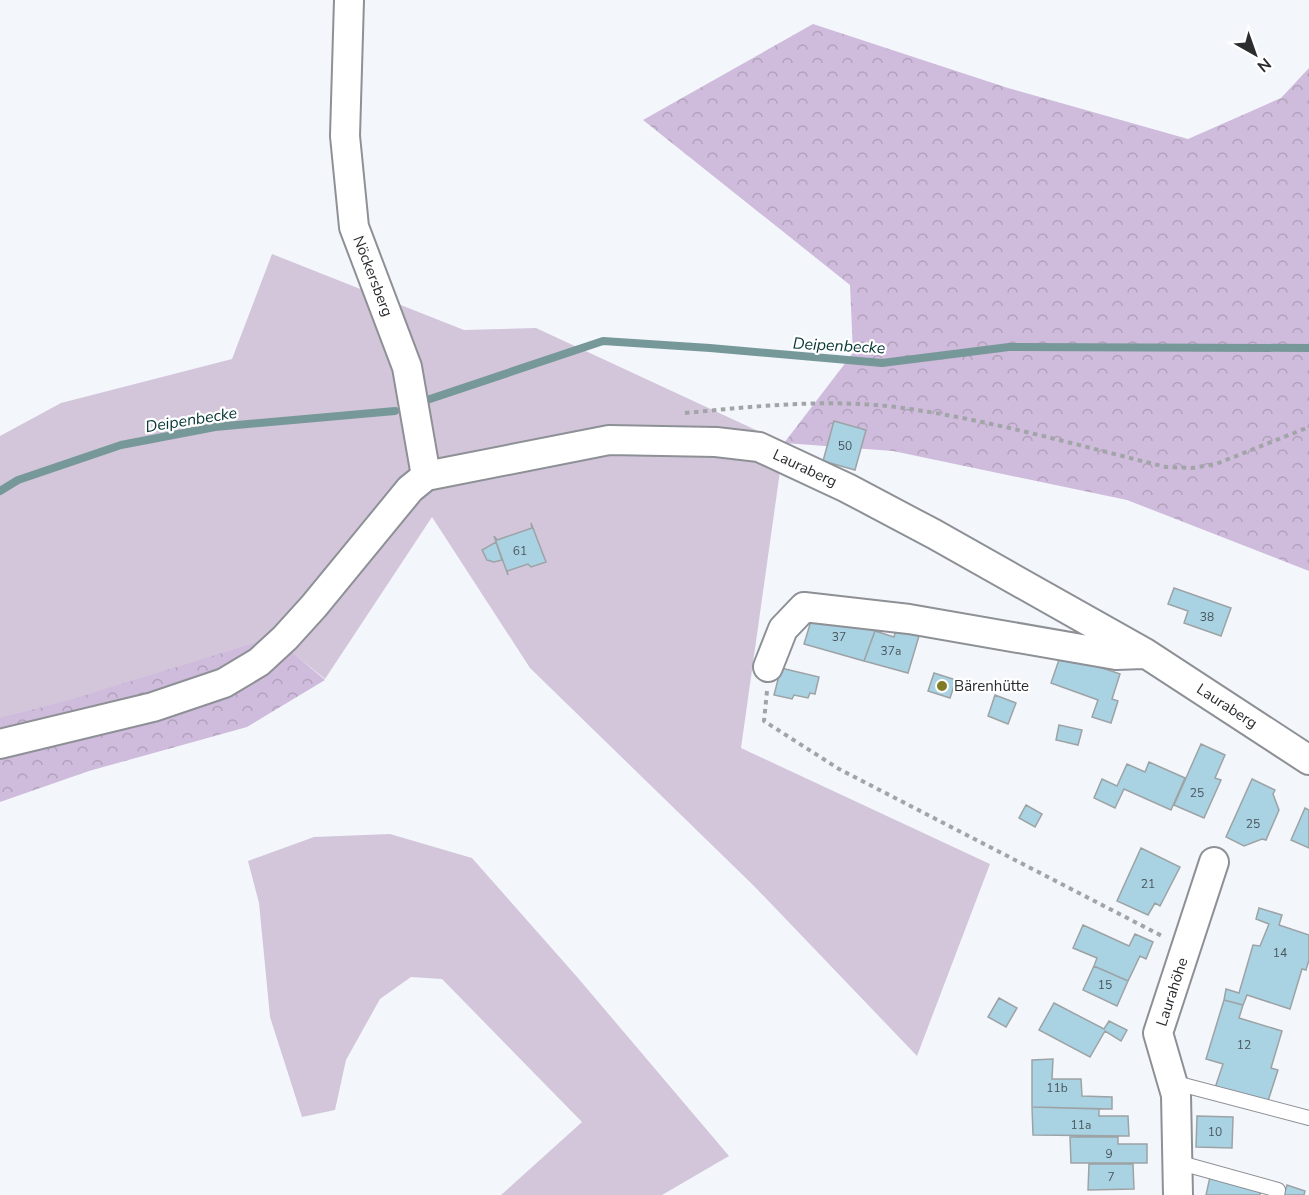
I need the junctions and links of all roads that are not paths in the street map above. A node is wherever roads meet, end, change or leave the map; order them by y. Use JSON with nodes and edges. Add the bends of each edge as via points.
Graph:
{"nodes":[{"id":1,"x":349,"y":0,"type":"edge"},
{"id":2,"x":426,"y":476,"type":"junction"},
{"id":3,"x":1145,"y":653,"type":"junction"},
{"id":4,"x":768,"y":667,"type":"road end"},
{"id":5,"x":0,"y":744,"type":"edge"},
{"id":6,"x":1309,"y":760,"type":"edge"},
{"id":7,"x":1214,"y":862,"type":"dead end"},
{"id":8,"x":1172,"y":1082,"type":"junction"},
{"id":9,"x":1309,"y":1118,"type":"edge"},
{"id":10,"x":1177,"y":1161,"type":"junction"},
{"id":11,"x":1178,"y":1195,"type":"edge"},
{"id":12,"x":1276,"y":1195,"type":"edge"}],
"edges":[{"from":1,"to":2,"type":"street","name":"Nöckersberg","via":[[345,136],[354,227],[407,367]]},
{"from":2,"to":3,"type":"street","name":"Lauraberg","via":[[609,440],[759,447],[934,534]]},
{"from":2,"to":5,"type":"street","via":[[410,489],[314,606],[259,662],[224,683],[153,707]]},
{"from":3,"to":4,"type":"street","via":[[1116,655],[909,619],[804,607],[783,629]]},
{"from":3,"to":6,"type":"street","name":"Lauraberg"},
{"from":7,"to":8,"type":"street","name":"Laurahöhe","via":[[1158,1033]]},
{"from":8,"to":9,"type":"lane"},
{"from":8,"to":10,"type":"street","name":"Laurahöhe","via":[[1176,1095]]},
{"from":10,"to":11,"type":"street","name":"Laurahöhe"},
{"from":10,"to":12,"type":"lane","via":[[1278,1190]]}]}
